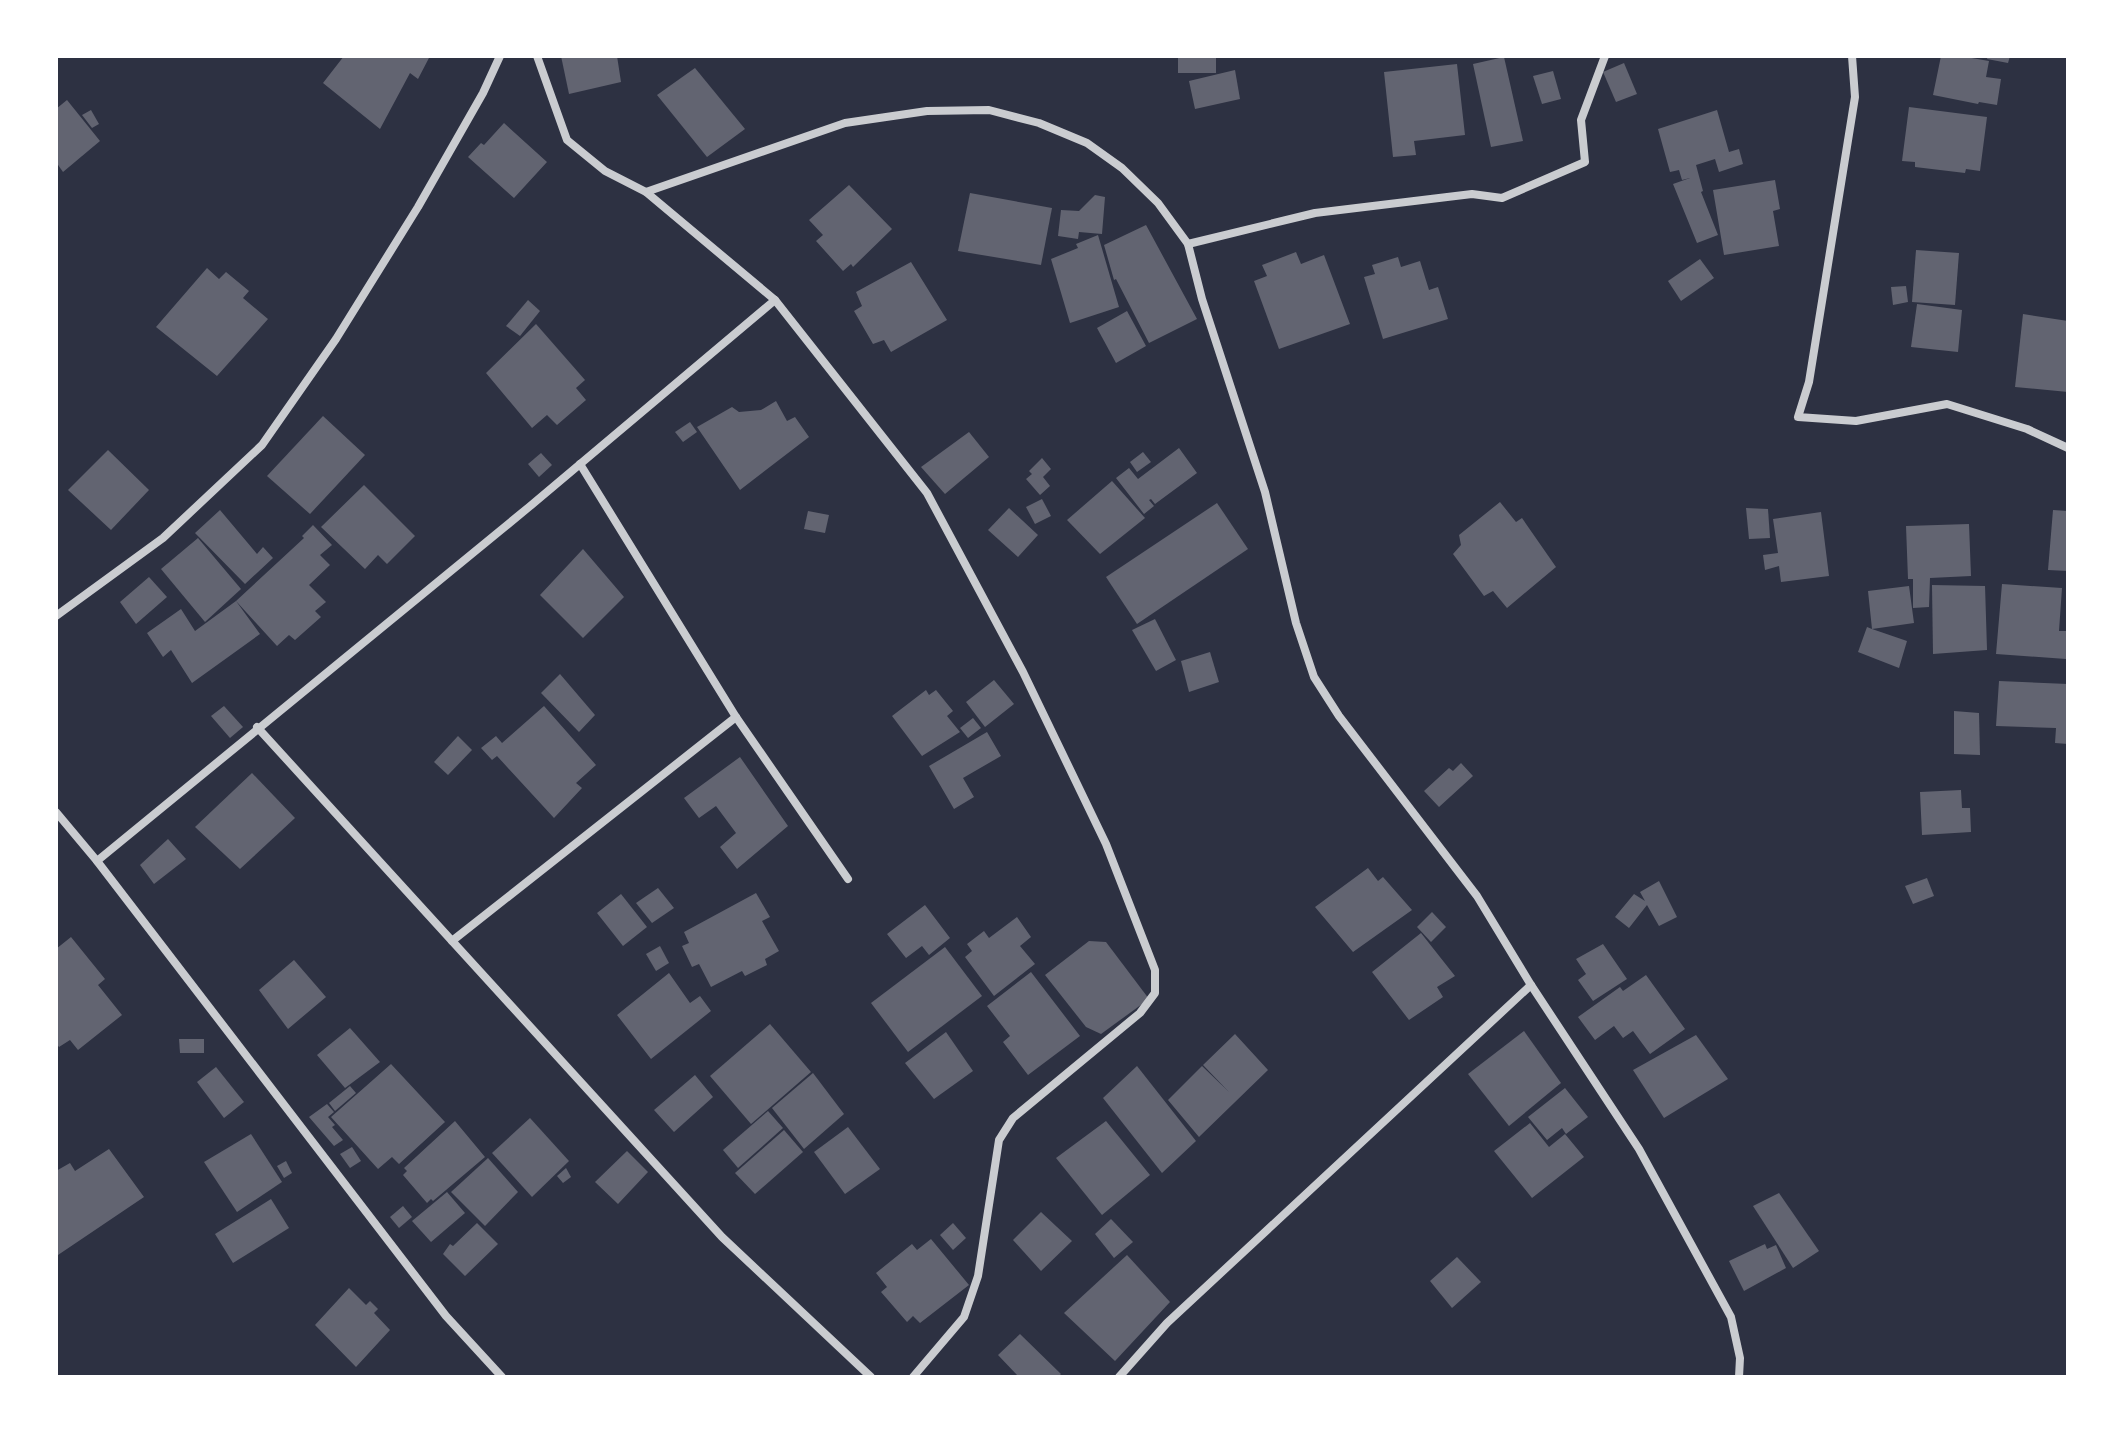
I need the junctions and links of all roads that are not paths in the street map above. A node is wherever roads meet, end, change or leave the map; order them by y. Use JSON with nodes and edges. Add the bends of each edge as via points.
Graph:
{"nodes":[{"id":1,"x":500,"y":56,"type":"edge"},
{"id":2,"x":537,"y":56,"type":"edge"},
{"id":3,"x":1605,"y":56,"type":"edge"},
{"id":4,"x":1852,"y":56,"type":"edge"},
{"id":5,"x":646,"y":192,"type":"junction"},
{"id":6,"x":1188,"y":244,"type":"junction"},
{"id":7,"x":775,"y":300,"type":"junction"},
{"id":8,"x":2068,"y":448,"type":"edge"},
{"id":9,"x":580,"y":464,"type":"junction"},
{"id":10,"x":56,"y":616,"type":"edge"},
{"id":11,"x":736,"y":717,"type":"junction"},
{"id":12,"x":257,"y":727,"type":"junction"},
{"id":13,"x":56,"y":812,"type":"edge"},
{"id":14,"x":97,"y":861,"type":"junction"},
{"id":15,"x":848,"y":879,"type":"dead end"},
{"id":16,"x":452,"y":941,"type":"junction"},
{"id":17,"x":1531,"y":985,"type":"junction"},
{"id":18,"x":502,"y":1377,"type":"edge"},
{"id":19,"x":871,"y":1377,"type":"edge"},
{"id":20,"x":913,"y":1377,"type":"edge"},
{"id":21,"x":1119,"y":1377,"type":"edge"},
{"id":22,"x":1739,"y":1377,"type":"edge"}],
"edges":[{"from":1,"to":10,"type":"street","via":[[418,207],[262,445],[163,538]]},
{"from":2,"to":5,"type":"street","via":[[567,140],[605,171]]},
{"from":3,"to":6,"type":"street","via":[[1581,120],[1585,162],[1502,198],[1472,194],[1315,213]]},
{"from":4,"to":8,"type":"street","via":[[1855,97],[1809,382],[1798,417],[1856,421],[1947,404]]},
{"from":5,"to":6,"type":"street","via":[[845,123],[927,111],[989,110],[1087,143],[1158,203]]},
{"from":5,"to":7,"type":"street"},
{"from":6,"to":17,"type":"street","via":[[1265,492],[1314,677],[1477,896]]},
{"from":7,"to":9,"type":"street"},
{"from":7,"to":20,"type":"street","via":[[927,493],[1023,672],[1099,830],[1155,970],[1155,993],[1140,1013],[1013,1118],[999,1140],[978,1276],[964,1317]]},
{"from":9,"to":11,"type":"street"},
{"from":9,"to":12,"type":"street"},
{"from":11,"to":15,"type":"street"},
{"from":11,"to":16,"type":"street"},
{"from":12,"to":14,"type":"street"},
{"from":12,"to":16,"type":"street"},
{"from":13,"to":14,"type":"street"},
{"from":14,"to":18,"type":"street","via":[[446,1316]]},
{"from":16,"to":19,"type":"street","via":[[722,1237]]},
{"from":17,"to":21,"type":"street","via":[[1167,1323]]},
{"from":17,"to":22,"type":"street","via":[[1639,1149],[1731,1317]]}]}
